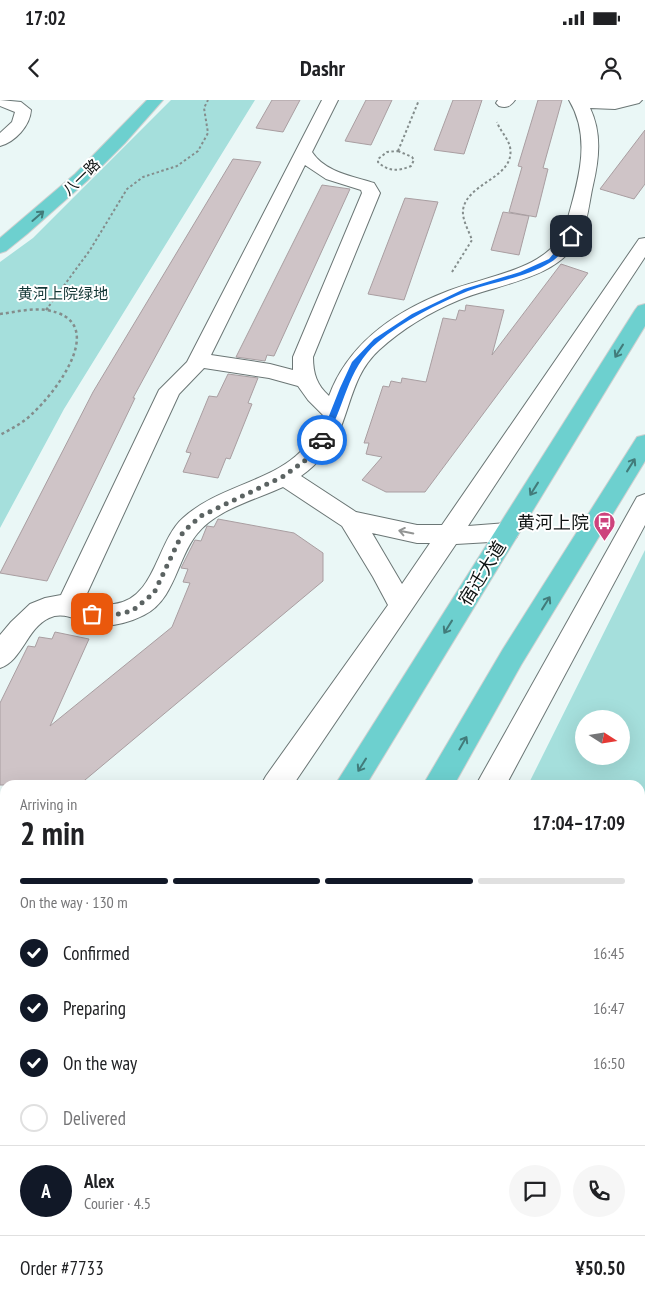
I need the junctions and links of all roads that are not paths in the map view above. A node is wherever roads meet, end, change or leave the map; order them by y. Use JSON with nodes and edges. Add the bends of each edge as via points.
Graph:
{"nodes":[{"id":1,"x":154,"y":100,"type":"edge"},
{"id":2,"x":330,"y":100,"type":"edge"},
{"id":3,"x":634,"y":100,"type":"edge"},
{"id":4,"x":0,"y":101,"type":"edge"},
{"id":5,"x":578,"y":102,"type":"edge"},
{"id":6,"x":114,"y":122,"type":"dead end"},
{"id":7,"x":0,"y":141,"type":"edge"},
{"id":8,"x":304,"y":152,"type":"junction"},
{"id":9,"x":60,"y":175,"type":"dead end"},
{"id":10,"x":645,"y":243,"type":"edge"},
{"id":11,"x":0,"y":246,"type":"edge"},
{"id":12,"x":645,"y":310,"type":"edge"},
{"id":13,"x":198,"y":360,"type":"junction"},
{"id":14,"x":306,"y":381,"type":"junction"},
{"id":15,"x":334,"y":412,"type":"junction"},
{"id":16,"x":645,"y":443,"type":"edge"},
{"id":17,"x":284,"y":476,"type":"junction"},
{"id":18,"x":645,"y":503,"type":"edge"},
{"id":19,"x":350,"y":520,"type":"junction"},
{"id":20,"x":507,"y":532,"type":"junction"},
{"id":21,"x":448,"y":534,"type":"junction"},
{"id":22,"x":69,"y":604,"type":"junction"},
{"id":23,"x":401,"y":606,"type":"junction"},
{"id":24,"x":0,"y":657,"type":"edge"},
{"id":25,"x":279,"y":780,"type":"edge"},
{"id":26,"x":353,"y":780,"type":"edge"},
{"id":27,"x":441,"y":780,"type":"edge"},
{"id":28,"x":494,"y":780,"type":"edge"}],
"edges":[{"from":11,"to":1,"type":"main road","name":"八一路","one_way":true,"via":[[66,192],[131,128]]},
{"from":2,"to":8,"type":"street"},
{"from":3,"to":5,"type":"street","via":[[616,104]]},
{"from":4,"to":7,"type":"street","via":[[23,110],[19,125]]},
{"from":5,"to":15,"type":"street","via":[[590,123],[591,155],[571,236],[550,260],[522,274],[466,290],[414,315],[376,341],[356,362]]},
{"from":6,"to":9,"type":"main road","name":"八一路"},
{"from":8,"to":13,"type":"street"},
{"from":8,"to":14,"type":"street","via":[[308,160],[322,171],[368,187],[371,193],[303,357]]},
{"from":10,"to":21,"type":"street"},
{"from":12,"to":20,"type":"main road","name":"宿迁大道","one_way":true},
{"from":13,"to":14,"type":"street","via":[[270,371]]},
{"from":13,"to":22,"type":"street","via":[[170,390]]},
{"from":14,"to":15,"type":"street","via":[[313,394]]},
{"from":15,"to":17,"type":"street","via":[[329,429],[311,456]]},
{"from":27,"to":16,"type":"main road","one_way":true,"via":[[512,657]]},
{"from":17,"to":19,"type":"street"},
{"from":17,"to":22,"type":"street","via":[[201,516],[183,532],[154,593],[132,611],[105,617],[80,611]]},
{"from":18,"to":28,"type":"street"},
{"from":21,"to":19,"type":"street","one_way":true,"via":[[417,534]]},
{"from":19,"to":23,"type":"street"},
{"from":20,"to":21,"type":"street"},
{"from":20,"to":26,"type":"main road","name":"宿迁大道","one_way":true},
{"from":21,"to":23,"type":"street"},
{"from":22,"to":24,"type":"street","via":[[43,608],[25,624]]},
{"from":23,"to":25,"type":"street"}]}
